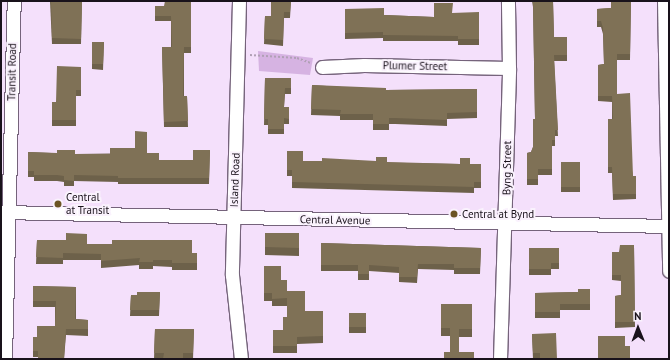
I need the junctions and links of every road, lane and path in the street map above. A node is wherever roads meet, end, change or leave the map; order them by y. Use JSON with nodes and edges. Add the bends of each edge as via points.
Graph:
{"nodes":[{"id":1,"x":14,"y":1,"type":"edge"},
{"id":2,"x":239,"y":1,"type":"edge"},
{"id":3,"x":508,"y":1,"type":"edge"},
{"id":4,"x":664,"y":1,"type":"edge"},
{"id":5,"x":238,"y":55,"type":"junction"},
{"id":6,"x":317,"y":65,"type":"joint"},
{"id":7,"x":509,"y":68,"type":"junction"},
{"id":8,"x":5,"y":212,"type":"edge"},
{"id":9,"x":234,"y":218,"type":"junction"},
{"id":10,"x":505,"y":223,"type":"junction"},
{"id":11,"x":668,"y":226,"type":"edge"},
{"id":12,"x":669,"y":271,"type":"edge"},
{"id":13,"x":5,"y":359,"type":"edge"},
{"id":14,"x":241,"y":359,"type":"edge"},
{"id":15,"x":500,"y":359,"type":"edge"}],
"edges":[{"from":1,"to":8,"type":"street","name":"Transit Road"},
{"from":2,"to":5,"type":"street","name":"Island Road"},
{"from":3,"to":7,"type":"street","name":"Byng Street"},
{"from":4,"to":11,"type":"street"},
{"from":5,"to":6,"type":"path","via":[[297,58]]},
{"from":5,"to":9,"type":"street","name":"Island Road"},
{"from":6,"to":7,"type":"street","name":"Plumer Street"},
{"from":7,"to":10,"type":"street","name":"Byng Street"},
{"from":8,"to":9,"type":"street","name":"Central Avenue"},
{"from":8,"to":13,"type":"street","name":"Transit Road"},
{"from":9,"to":10,"type":"street","name":"Central Avenue"},
{"from":9,"to":14,"type":"street","name":"Island Road","via":[[232,275]]},
{"from":10,"to":11,"type":"street","name":"Central Avenue"},
{"from":10,"to":15,"type":"street","name":"Byng Street"},
{"from":11,"to":12,"type":"street"}]}
